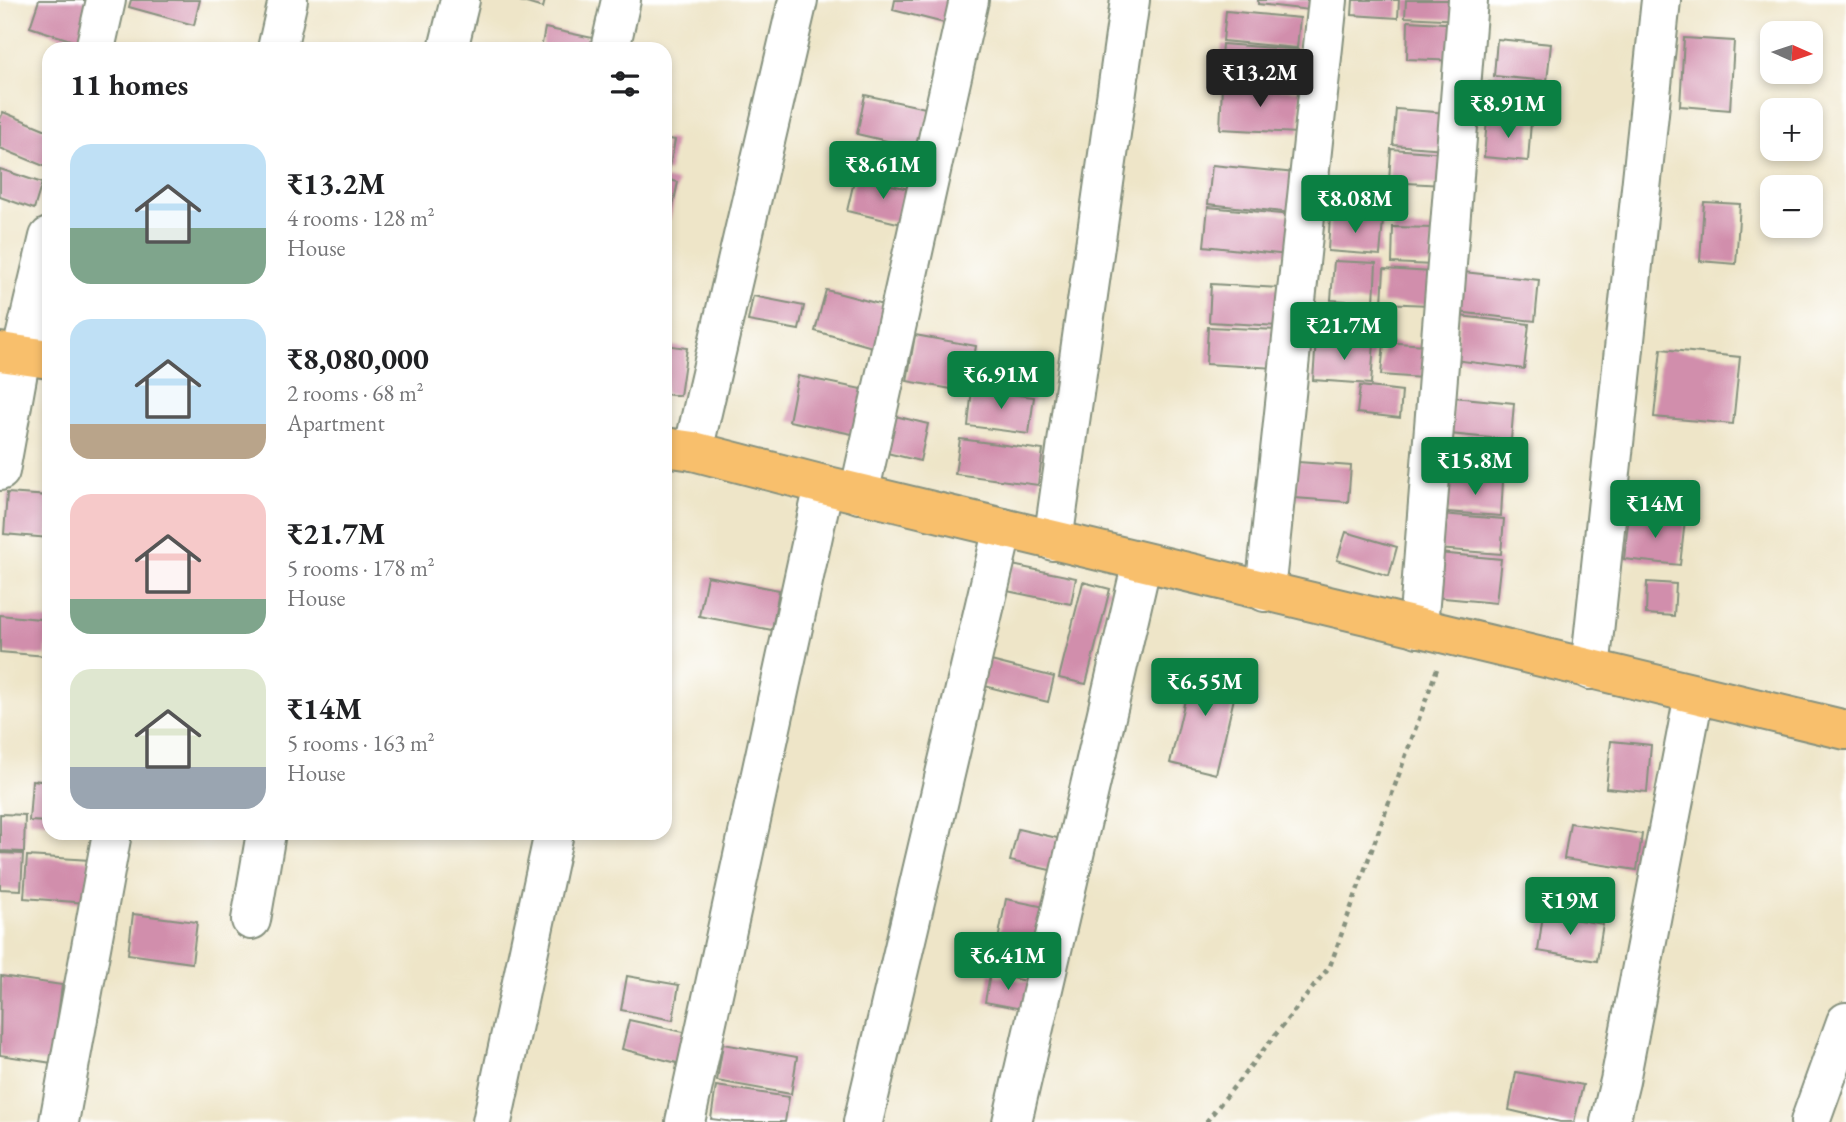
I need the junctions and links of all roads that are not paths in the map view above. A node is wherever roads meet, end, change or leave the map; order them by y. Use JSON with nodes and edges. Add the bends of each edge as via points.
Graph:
{"nodes":[{"id":1,"x":106,"y":0,"type":"edge"},
{"id":2,"x":288,"y":0,"type":"edge"},
{"id":3,"x":460,"y":0,"type":"edge"},
{"id":4,"x":621,"y":0,"type":"edge"},
{"id":5,"x":798,"y":0,"type":"edge"},
{"id":6,"x":969,"y":0,"type":"edge"},
{"id":7,"x":1130,"y":0,"type":"edge"},
{"id":8,"x":1328,"y":0,"type":"edge"},
{"id":9,"x":1468,"y":0,"type":"edge"},
{"id":10,"x":1661,"y":0,"type":"edge"},
{"id":11,"x":96,"y":42,"type":"edge"},
{"id":12,"x":279,"y":42,"type":"edge"},
{"id":13,"x":450,"y":42,"type":"edge"},
{"id":14,"x":612,"y":42,"type":"edge"},
{"id":15,"x":42,"y":269,"type":"edge"},
{"id":16,"x":23,"y":356,"type":"edge"},
{"id":17,"x":679,"y":449,"type":"edge"},
{"id":18,"x":0,"y":471,"type":"edge"},
{"id":19,"x":842,"y":489,"type":"junction"},
{"id":20,"x":1003,"y":528,"type":"junction"},
{"id":21,"x":1053,"y":541,"type":"junction"},
{"id":22,"x":1142,"y":562,"type":"junction"},
{"id":23,"x":1265,"y":592,"type":"junction"},
{"id":24,"x":1433,"y":632,"type":"junction"},
{"id":25,"x":1590,"y":670,"type":"junction"},
{"id":26,"x":1694,"y":695,"type":"junction"},
{"id":27,"x":1846,"y":730,"type":"edge"},
{"id":28,"x":111,"y":840,"type":"edge"},
{"id":29,"x":265,"y":840,"type":"edge"},
{"id":30,"x":552,"y":840,"type":"edge"},
{"id":31,"x":251,"y":920,"type":"dead end"},
{"id":32,"x":1846,"y":1022,"type":"edge"},
{"id":33,"x":59,"y":1122,"type":"edge"},
{"id":34,"x":492,"y":1122,"type":"edge"},
{"id":35,"x":685,"y":1122,"type":"edge"},
{"id":36,"x":863,"y":1122,"type":"edge"},
{"id":37,"x":1012,"y":1122,"type":"edge"},
{"id":38,"x":1610,"y":1122,"type":"edge"},
{"id":39,"x":1810,"y":1122,"type":"edge"}],
"edges":[{"from":1,"to":11,"type":"street"},
{"from":2,"to":12,"type":"street"},
{"from":3,"to":13,"type":"street"},
{"from":4,"to":14,"type":"street"},
{"from":5,"to":17,"type":"street"},
{"from":6,"to":19,"type":"street"},
{"from":7,"to":21,"type":"street"},
{"from":8,"to":23,"type":"street"},
{"from":9,"to":24,"type":"street"},
{"from":10,"to":25,"type":"street"},
{"from":15,"to":16,"type":"street"},
{"from":16,"to":18,"type":"street"},
{"from":17,"to":19,"type":"main road"},
{"from":19,"to":20,"type":"main road"},
{"from":19,"to":35,"type":"street"},
{"from":20,"to":21,"type":"main road"},
{"from":20,"to":36,"type":"street"},
{"from":21,"to":22,"type":"main road"},
{"from":22,"to":23,"type":"main road"},
{"from":22,"to":37,"type":"street"},
{"from":23,"to":24,"type":"main road"},
{"from":24,"to":25,"type":"main road"},
{"from":25,"to":26,"type":"main road"},
{"from":26,"to":27,"type":"main road"},
{"from":26,"to":38,"type":"street"},
{"from":28,"to":33,"type":"street"},
{"from":29,"to":31,"type":"street"},
{"from":30,"to":34,"type":"street"},
{"from":32,"to":39,"type":"street"}]}
